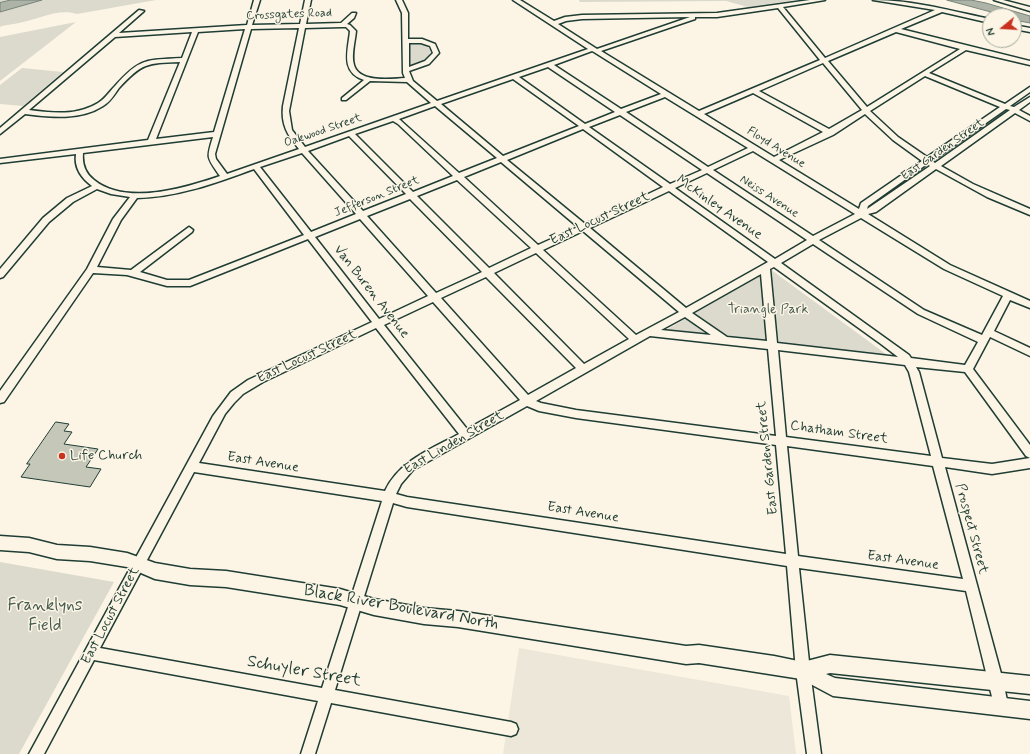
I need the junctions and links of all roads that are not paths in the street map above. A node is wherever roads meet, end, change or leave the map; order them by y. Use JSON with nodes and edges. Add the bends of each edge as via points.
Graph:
{"nodes":[{"id":1,"x":257,"y":0,"type":"edge"},
{"id":2,"x":308,"y":0,"type":"edge"},
{"id":3,"x":399,"y":0,"type":"edge"},
{"id":4,"x":516,"y":0,"type":"edge"},
{"id":5,"x":822,"y":0,"type":"edge"},
{"id":6,"x":876,"y":0,"type":"edge"},
{"id":7,"x":997,"y":0,"type":"edge"},
{"id":8,"x":780,"y":6,"type":"junction"},
{"id":9,"x":1030,"y":9,"type":"edge"},
{"id":10,"x":942,"y":10,"type":"junction"},
{"id":11,"x":142,"y":11,"type":"dead end"},
{"id":12,"x":354,"y":14,"type":"dead end"},
{"id":13,"x":700,"y":15,"type":"junction"},
{"id":14,"x":982,"y":19,"type":"edge"},
{"id":15,"x":342,"y":24,"type":"junction"},
{"id":16,"x":552,"y":24,"type":"junction"},
{"id":17,"x":302,"y":25,"type":"junction"},
{"id":18,"x":249,"y":28,"type":"junction"},
{"id":19,"x":196,"y":30,"type":"junction"},
{"id":20,"x":896,"y":30,"type":"junction"},
{"id":21,"x":113,"y":35,"type":"junction"},
{"id":22,"x":405,"y":40,"type":"junction"},
{"id":23,"x":965,"y":48,"type":"junction"},
{"id":24,"x":594,"y":50,"type":"junction"},
{"id":25,"x":184,"y":60,"type":"junction"},
{"id":26,"x":824,"y":60,"type":"junction"},
{"id":27,"x":1030,"y":63,"type":"edge"},
{"id":28,"x":548,"y":64,"type":"junction"},
{"id":29,"x":406,"y":70,"type":"junction"},
{"id":30,"x":925,"y":74,"type":"junction"},
{"id":31,"x":513,"y":76,"type":"junction"},
{"id":32,"x":369,"y":79,"type":"junction"},
{"id":33,"x":408,"y":80,"type":"junction"},
{"id":34,"x":1030,"y":89,"type":"edge"},
{"id":35,"x":754,"y":91,"type":"junction"},
{"id":36,"x":666,"y":94,"type":"junction"},
{"id":37,"x":344,"y":99,"type":"dead end"},
{"id":38,"x":1030,"y":99,"type":"edge"},
{"id":39,"x":435,"y":104,"type":"junction"},
{"id":40,"x":1006,"y":106,"type":"junction"},
{"id":41,"x":865,"y":110,"type":"junction"},
{"id":42,"x":1015,"y":110,"type":"junction"},
{"id":43,"x":23,"y":112,"type":"junction"},
{"id":44,"x":621,"y":112,"type":"junction"},
{"id":45,"x":699,"y":114,"type":"junction"},
{"id":46,"x":1030,"y":114,"type":"edge"},
{"id":47,"x":392,"y":118,"type":"junction"},
{"id":48,"x":1030,"y":119,"type":"edge"},
{"id":49,"x":583,"y":127,"type":"junction"},
{"id":50,"x":0,"y":132,"type":"edge"},
{"id":51,"x":350,"y":133,"type":"junction"},
{"id":52,"x":830,"y":133,"type":"junction"},
{"id":53,"x":217,"y":134,"type":"junction"},
{"id":54,"x":150,"y":142,"type":"junction"},
{"id":55,"x":754,"y":148,"type":"junction"},
{"id":56,"x":304,"y":149,"type":"junction"},
{"id":57,"x":80,"y":151,"type":"junction"},
{"id":58,"x":502,"y":159,"type":"junction"},
{"id":59,"x":774,"y":160,"type":"junction"},
{"id":60,"x":0,"y":161,"type":"edge"},
{"id":61,"x":928,"y":161,"type":"junction"},
{"id":62,"x":255,"y":166,"type":"junction"},
{"id":63,"x":936,"y":166,"type":"junction"},
{"id":64,"x":707,"y":170,"type":"junction"},
{"id":65,"x":225,"y":177,"type":"junction"},
{"id":66,"x":458,"y":177,"type":"junction"},
{"id":67,"x":96,"y":186,"type":"junction"},
{"id":68,"x":668,"y":188,"type":"junction"},
{"id":69,"x":135,"y":195,"type":"junction"},
{"id":70,"x":411,"y":196,"type":"junction"},
{"id":71,"x":1030,"y":212,"type":"edge"},
{"id":72,"x":861,"y":214,"type":"junction"},
{"id":73,"x":362,"y":216,"type":"junction"},
{"id":74,"x":583,"y":228,"type":"junction"},
{"id":75,"x":189,"y":230,"type":"dead end"},
{"id":76,"x":309,"y":237,"type":"junction"},
{"id":77,"x":813,"y":240,"type":"junction"},
{"id":78,"x":537,"y":249,"type":"junction"},
{"id":79,"x":769,"y":264,"type":"junction"},
{"id":80,"x":90,"y":270,"type":"junction"},
{"id":81,"x":487,"y":272,"type":"junction"},
{"id":82,"x":133,"y":273,"type":"junction"},
{"id":83,"x":0,"y":275,"type":"edge"},
{"id":84,"x":1008,"y":296,"type":"junction"},
{"id":85,"x":434,"y":297,"type":"junction"},
{"id":86,"x":1030,"y":305,"type":"edge"},
{"id":87,"x":686,"y":313,"type":"junction"},
{"id":88,"x":378,"y":324,"type":"junction"},
{"id":89,"x":649,"y":332,"type":"junction"},
{"id":90,"x":985,"y":336,"type":"junction"},
{"id":91,"x":635,"y":340,"type":"junction"},
{"id":92,"x":725,"y":340,"type":"junction"},
{"id":93,"x":772,"y":346,"type":"junction"},
{"id":94,"x":1030,"y":352,"type":"edge"},
{"id":95,"x":908,"y":361,"type":"junction"},
{"id":96,"x":583,"y":369,"type":"junction"},
{"id":97,"x":968,"y":369,"type":"junction"},
{"id":98,"x":0,"y":399,"type":"edge"},
{"id":99,"x":527,"y":401,"type":"junction"},
{"id":100,"x":466,"y":435,"type":"junction"},
{"id":101,"x":781,"y":440,"type":"junction"},
{"id":102,"x":1030,"y":453,"type":"edge"},
{"id":103,"x":937,"y":462,"type":"junction"},
{"id":104,"x":1030,"y":463,"type":"edge"},
{"id":105,"x":191,"y":467,"type":"junction"},
{"id":106,"x":389,"y":497,"type":"junction"},
{"id":107,"x":0,"y":543,"type":"edge"},
{"id":108,"x":793,"y":561,"type":"junction"},
{"id":109,"x":139,"y":564,"type":"junction"},
{"id":110,"x":971,"y":586,"type":"junction"},
{"id":111,"x":356,"y":601,"type":"junction"},
{"id":112,"x":91,"y":653,"type":"junction"},
{"id":113,"x":803,"y":671,"type":"junction"},
{"id":114,"x":996,"y":681,"type":"junction"},
{"id":115,"x":1030,"y":686,"type":"edge"},
{"id":116,"x":326,"y":694,"type":"junction"},
{"id":117,"x":1001,"y":705,"type":"junction"},
{"id":118,"x":1030,"y":710,"type":"edge"},
{"id":119,"x":511,"y":729,"type":"dead end"},
{"id":120,"x":36,"y":754,"type":"edge"},
{"id":121,"x":308,"y":754,"type":"edge"},
{"id":122,"x":814,"y":754,"type":"edge"}],
"edges":[{"from":1,"to":18,"type":"street"},
{"from":2,"to":17,"type":"street"},
{"from":3,"to":22,"type":"street","via":[[405,9]]},
{"from":4,"to":16,"type":"street","name":"Floyd Avenue"},
{"from":5,"to":8,"type":"street"},
{"from":6,"to":10,"type":"street"},
{"from":7,"to":9,"type":"street"},
{"from":8,"to":13,"type":"street"},
{"from":8,"to":26,"type":"street"},
{"from":10,"to":14,"type":"street"},
{"from":10,"to":20,"type":"street"},
{"from":11,"to":21,"type":"street"},
{"from":12,"to":15,"type":"street"},
{"from":13,"to":16,"type":"street","via":[[582,17]]},
{"from":13,"to":24,"type":"street","name":"Oakwood Street"},
{"from":15,"to":17,"type":"street","name":"Crossgates Road"},
{"from":15,"to":32,"type":"street","name":"Crossgates Road","via":[[353,31],[352,70]]},
{"from":16,"to":24,"type":"street","name":"Floyd Avenue"},
{"from":17,"to":18,"type":"street","name":"Crossgates Road"},
{"from":17,"to":56,"type":"street","via":[[285,121],[293,138]]},
{"from":18,"to":19,"type":"street","name":"Crossgates Road"},
{"from":18,"to":53,"type":"street"},
{"from":19,"to":21,"type":"street","name":"Crossgates Road"},
{"from":19,"to":25,"type":"street"},
{"from":20,"to":23,"type":"street"},
{"from":20,"to":26,"type":"street"},
{"from":21,"to":43,"type":"street"},
{"from":22,"to":29,"type":"street"},
{"from":22,"to":29,"type":"street","via":[[433,45],[436,53],[427,63]]},
{"from":23,"to":27,"type":"street"},
{"from":23,"to":30,"type":"street"},
{"from":24,"to":28,"type":"street","name":"Oakwood Street"},
{"from":24,"to":36,"type":"street","name":"Floyd Avenue"},
{"from":25,"to":43,"type":"street","via":[[142,64],[105,100],[90,110],[70,115]]},
{"from":25,"to":54,"type":"street"},
{"from":26,"to":35,"type":"street"},
{"from":26,"to":41,"type":"street"},
{"from":28,"to":31,"type":"street","name":"Oakwood Street"},
{"from":28,"to":44,"type":"street","name":"Neiss Avenue"},
{"from":29,"to":33,"type":"street"},
{"from":30,"to":40,"type":"street"},
{"from":30,"to":41,"type":"street"},
{"from":31,"to":39,"type":"street","name":"Oakwood Street"},
{"from":31,"to":49,"type":"street","name":"McKinley Avenue"},
{"from":32,"to":33,"type":"street","name":"Crossgates Road"},
{"from":32,"to":37,"type":"street"},
{"from":33,"to":39,"type":"street"},
{"from":34,"to":40,"type":"street","name":"East Garden Street"},
{"from":35,"to":45,"type":"street"},
{"from":35,"to":52,"type":"street"},
{"from":36,"to":44,"type":"street","name":"Jefferson Street"},
{"from":36,"to":45,"type":"street","name":"Floyd Avenue"},
{"from":38,"to":42,"type":"street","name":"East Garden Street"},
{"from":39,"to":47,"type":"street","name":"Oakwood Street"},
{"from":39,"to":58,"type":"street"},
{"from":40,"to":42,"type":"street"},
{"from":40,"to":61,"type":"street","name":"East Garden Street"},
{"from":41,"to":52,"type":"street"},
{"from":41,"to":61,"type":"street","via":[[892,135]]},
{"from":42,"to":46,"type":"street"},
{"from":42,"to":48,"type":"street"},
{"from":42,"to":63,"type":"street","name":"East Garden Street"},
{"from":43,"to":50,"type":"street"},
{"from":44,"to":49,"type":"street","name":"Jefferson Street"},
{"from":44,"to":64,"type":"street","name":"Neiss Avenue"},
{"from":45,"to":55,"type":"street","name":"Floyd Avenue"},
{"from":47,"to":51,"type":"street","name":"Oakwood Street"},
{"from":47,"to":66,"type":"street"},
{"from":49,"to":58,"type":"street","name":"Jefferson Street"},
{"from":49,"to":68,"type":"street","name":"McKinley Avenue"},
{"from":51,"to":56,"type":"street","name":"Oakwood Street"},
{"from":51,"to":70,"type":"street"},
{"from":52,"to":59,"type":"street"},
{"from":53,"to":54,"type":"street"},
{"from":53,"to":65,"type":"street","via":[[211,154]]},
{"from":54,"to":57,"type":"street"},
{"from":55,"to":59,"type":"street","name":"Floyd Avenue"},
{"from":55,"to":64,"type":"street","name":"East Locust Street"},
{"from":56,"to":62,"type":"street","name":"Oakwood Street"},
{"from":56,"to":73,"type":"street"},
{"from":57,"to":60,"type":"street"},
{"from":57,"to":67,"type":"street","name":"Oakwood Street","via":[[81,171]]},
{"from":58,"to":66,"type":"street","name":"Jefferson Street"},
{"from":58,"to":74,"type":"street"},
{"from":59,"to":72,"type":"street","name":"Floyd Avenue"},
{"from":61,"to":63,"type":"street"},
{"from":61,"to":72,"type":"street","name":"East Garden Street","via":[[864,205]]},
{"from":62,"to":65,"type":"street","name":"Oakwood Street"},
{"from":62,"to":76,"type":"street","name":"Van Buren Avenue"},
{"from":63,"to":71,"type":"street"},
{"from":63,"to":72,"type":"street","name":"East Garden Street","via":[[873,210]]},
{"from":64,"to":68,"type":"street","name":"East Locust Street"},
{"from":64,"to":77,"type":"street","name":"Neiss Avenue"},
{"from":65,"to":69,"type":"street","name":"Oakwood Street","via":[[173,192]]},
{"from":66,"to":70,"type":"street","name":"Jefferson Street"},
{"from":66,"to":78,"type":"street"},
{"from":67,"to":69,"type":"street","name":"Oakwood Street"},
{"from":67,"to":83,"type":"street","via":[[70,200],[46,220]]},
{"from":68,"to":74,"type":"street","name":"East Locust Street"},
{"from":68,"to":79,"type":"street","name":"McKinley Avenue"},
{"from":69,"to":80,"type":"street","via":[[117,219]]},
{"from":70,"to":73,"type":"street","name":"Jefferson Street"},
{"from":70,"to":81,"type":"street"},
{"from":72,"to":77,"type":"street","name":"East Garden Street"},
{"from":72,"to":84,"type":"street","name":"Floyd Avenue","via":[[948,267]]},
{"from":73,"to":76,"type":"street","name":"Jefferson Street"},
{"from":73,"to":85,"type":"street"},
{"from":74,"to":78,"type":"street","name":"East Locust Street"},
{"from":74,"to":87,"type":"street"},
{"from":75,"to":82,"type":"street"},
{"from":76,"to":82,"type":"street","name":"Jefferson Street","via":[[190,284],[165,284]]},
{"from":76,"to":88,"type":"street","name":"Van Buren Avenue"},
{"from":77,"to":79,"type":"street","name":"East Garden Street"},
{"from":77,"to":90,"type":"street","name":"Neiss Avenue","via":[[921,312]]},
{"from":78,"to":81,"type":"street","name":"East Locust Street"},
{"from":78,"to":91,"type":"street"},
{"from":79,"to":87,"type":"street","name":"East Linden Street"},
{"from":79,"to":93,"type":"street","name":"East Garden Street"},
{"from":79,"to":95,"type":"street","name":"McKinley Avenue","via":[[884,341]]},
{"from":80,"to":82,"type":"street","name":"Jefferson Street"},
{"from":80,"to":98,"type":"street"},
{"from":81,"to":85,"type":"street","name":"East Locust Street"},
{"from":81,"to":96,"type":"street"},
{"from":84,"to":86,"type":"street","name":"Floyd Avenue"},
{"from":84,"to":90,"type":"street"},
{"from":85,"to":88,"type":"street","name":"East Locust Street"},
{"from":85,"to":99,"type":"street"},
{"from":87,"to":89,"type":"street","name":"East Linden Street"},
{"from":87,"to":92,"type":"street"},
{"from":88,"to":100,"type":"street","name":"Van Buren Avenue"},
{"from":88,"to":105,"type":"street","name":"East Locust Street","via":[[236,392],[216,419]]},
{"from":89,"to":91,"type":"street","name":"East Linden Street"},
{"from":89,"to":92,"type":"street"},
{"from":90,"to":94,"type":"street","name":"Neiss Avenue"},
{"from":90,"to":97,"type":"street"},
{"from":91,"to":96,"type":"street","name":"East Linden Street"},
{"from":92,"to":93,"type":"street"},
{"from":93,"to":95,"type":"street"},
{"from":93,"to":101,"type":"street","name":"East Garden Street"},
{"from":95,"to":97,"type":"street"},
{"from":95,"to":103,"type":"street","name":"Prospect Street","via":[[914,372]]},
{"from":96,"to":99,"type":"street","name":"East Linden Street"},
{"from":97,"to":102,"type":"street"},
{"from":99,"to":100,"type":"street","name":"East Linden Street"},
{"from":99,"to":101,"type":"street","name":"Chatham Street","via":[[539,408],[576,414]]},
{"from":100,"to":106,"type":"street","name":"East Linden Street","via":[[409,467],[392,486]]},
{"from":101,"to":103,"type":"street","name":"Chatham Street"},
{"from":101,"to":108,"type":"street","name":"East Garden Street"},
{"from":103,"to":104,"type":"street","name":"Chatham Street","via":[[992,469]]},
{"from":103,"to":110,"type":"street","name":"Prospect Street"},
{"from":105,"to":106,"type":"street","name":"East Avenue"},
{"from":105,"to":109,"type":"street","name":"East Locust Street"},
{"from":106,"to":108,"type":"street","name":"East Avenue","via":[[407,502]]},
{"from":106,"to":111,"type":"street","name":"East Linden Street"},
{"from":107,"to":109,"type":"main road","name":"Black River Boulevard North","via":[[97,555]]},
{"from":108,"to":110,"type":"street","name":"East Avenue"},
{"from":108,"to":113,"type":"street","name":"East Garden Street"},
{"from":109,"to":111,"type":"main road","name":"Black River Boulevard North","via":[[155,571],[190,577],[226,579]]},
{"from":109,"to":112,"type":"street","name":"East Locust Street"},
{"from":110,"to":114,"type":"street","name":"Prospect Street"},
{"from":111,"to":113,"type":"main road","name":"Black River Boulevard North","via":[[424,616]]},
{"from":111,"to":116,"type":"street","name":"East Linden Street"},
{"from":112,"to":116,"type":"street","name":"Schuyler Street"},
{"from":112,"to":120,"type":"street","name":"East Locust Street"},
{"from":113,"to":114,"type":"main road","name":"Black River Boulevard North","via":[[830,664]]},
{"from":113,"to":117,"type":"main road","name":"Black River Boulevard North","via":[[833,687]]},
{"from":113,"to":122,"type":"street","name":"East Garden Street"},
{"from":114,"to":115,"type":"main road","name":"Black River Boulevard North"},
{"from":114,"to":117,"type":"street","name":"Prospect Street"},
{"from":116,"to":119,"type":"street","name":"Schuyler Street"},
{"from":116,"to":121,"type":"street","name":"East Linden Street"},
{"from":117,"to":118,"type":"main road","name":"Black River Boulevard North"}]}
